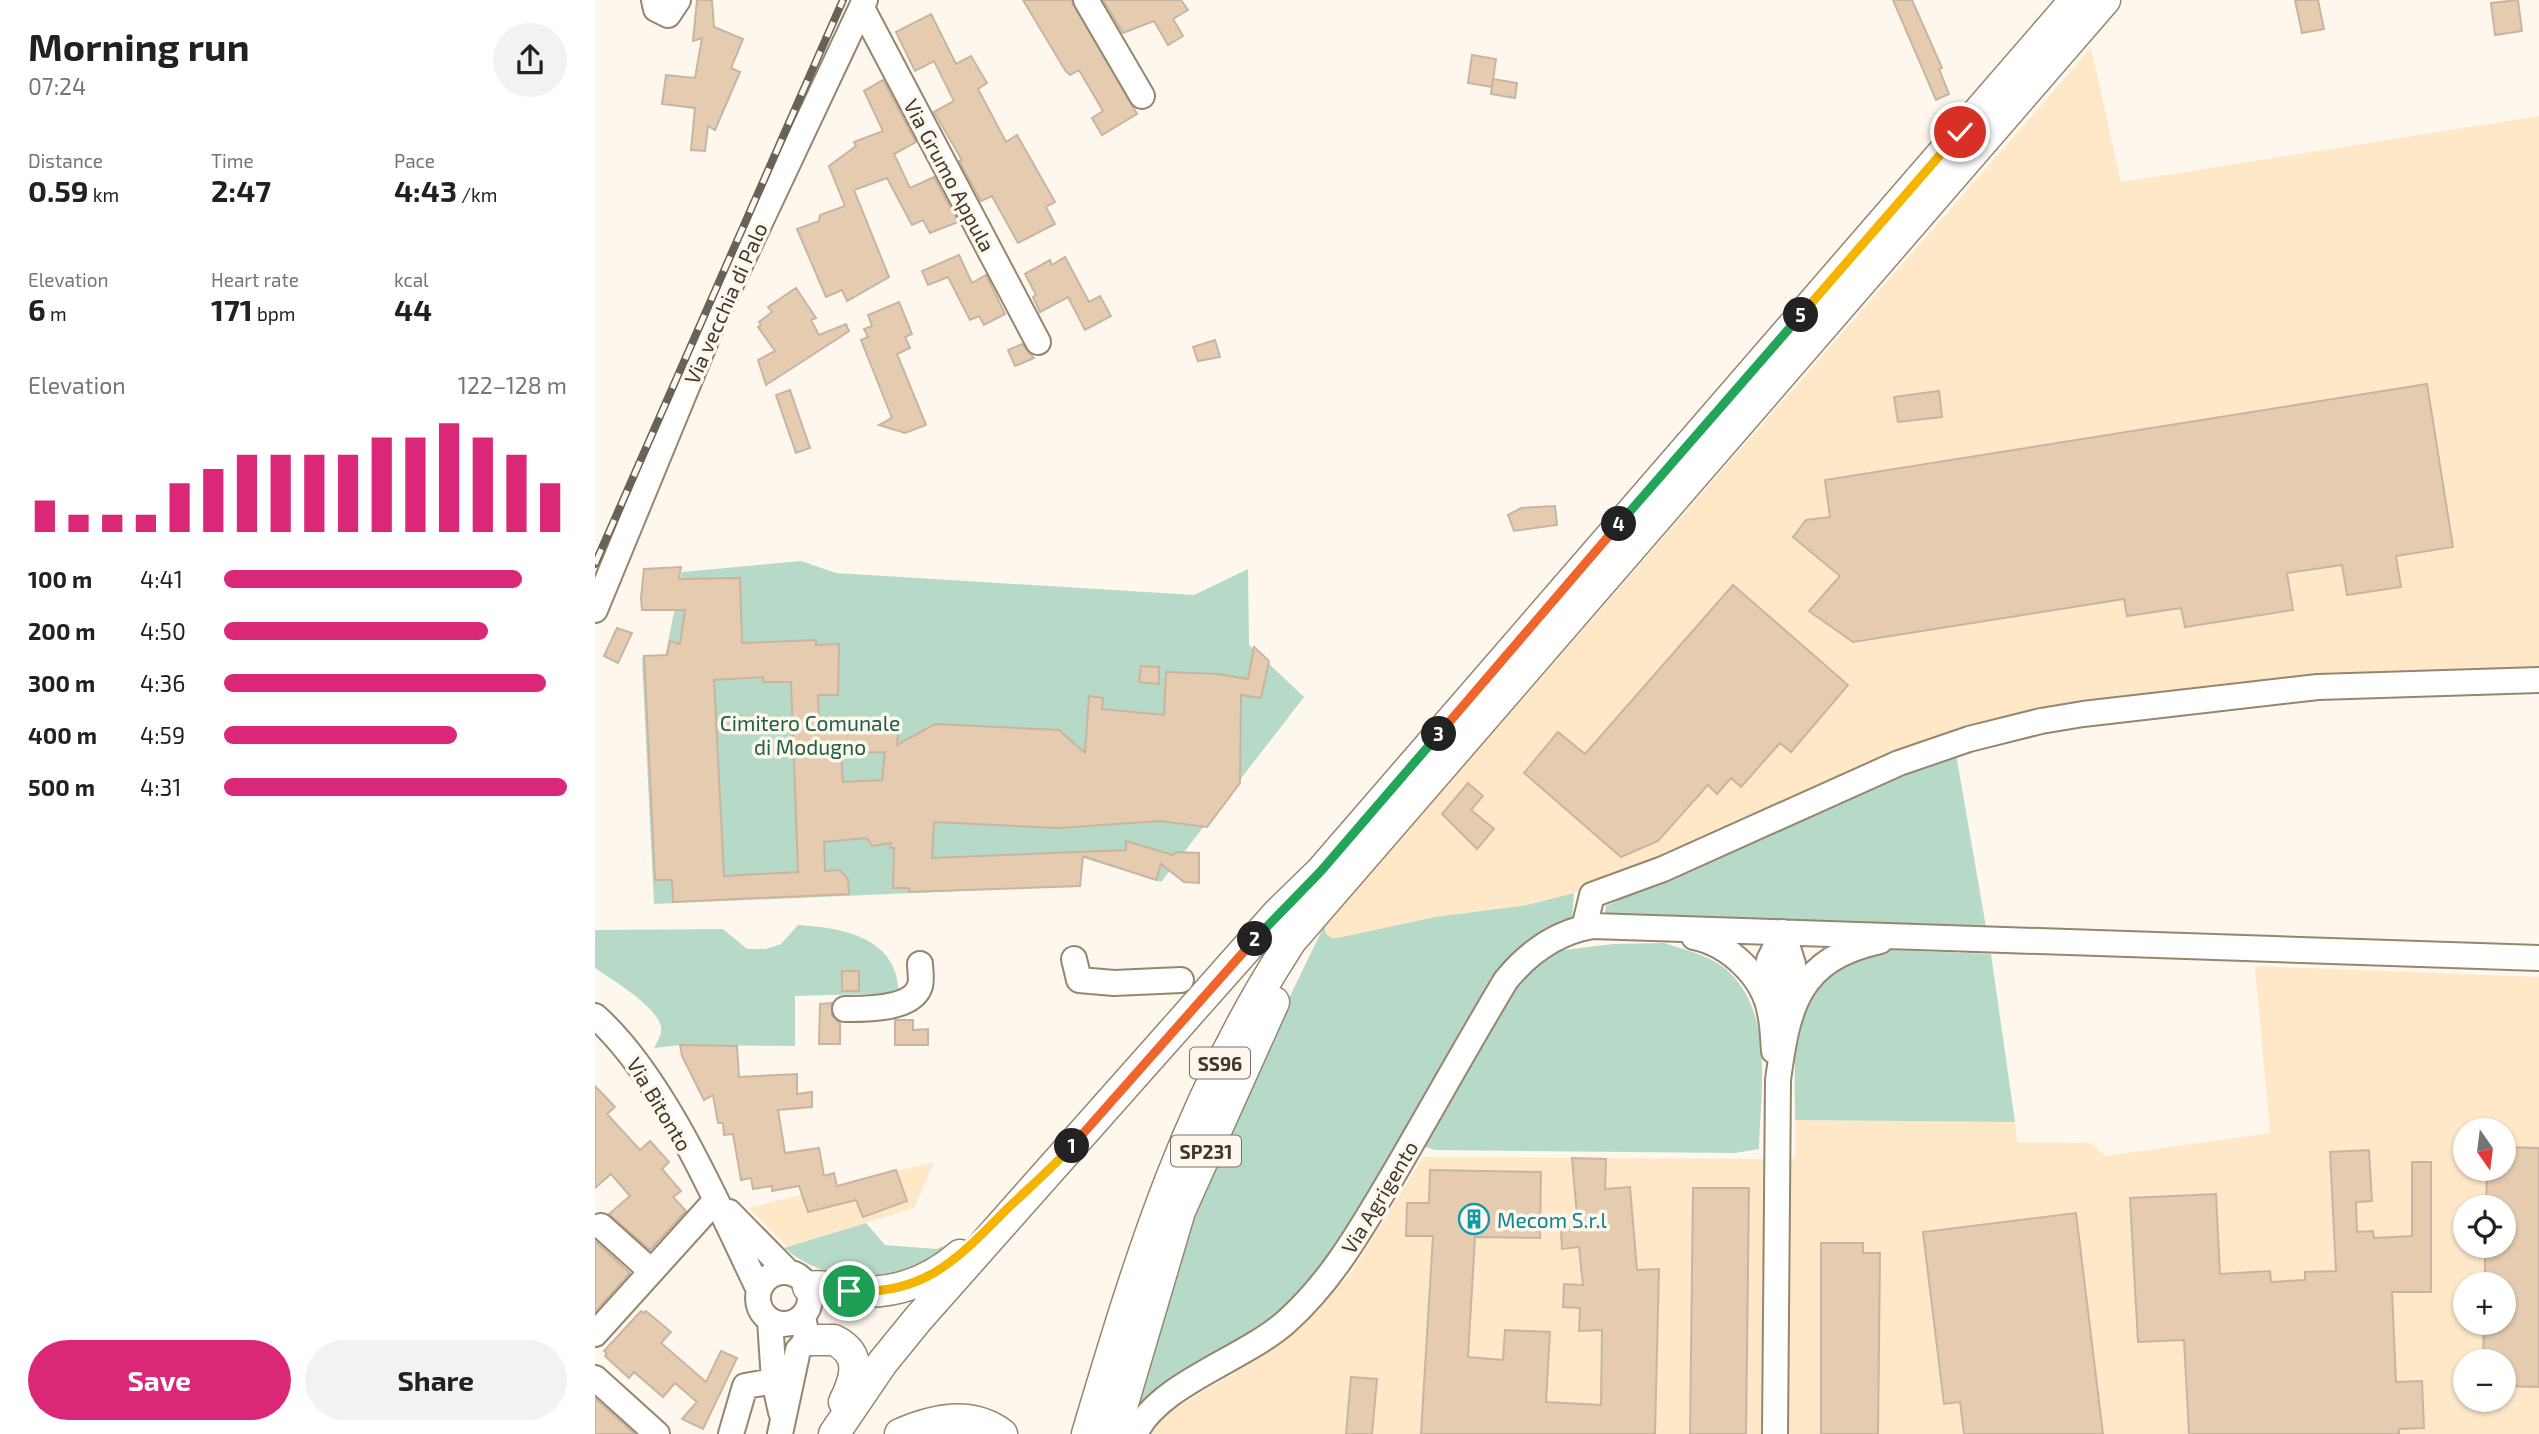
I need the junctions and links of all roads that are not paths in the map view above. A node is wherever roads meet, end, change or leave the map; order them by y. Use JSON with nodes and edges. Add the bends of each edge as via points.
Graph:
{"nodes":[{"id":1,"x":653,"y":0,"type":"edge"},
{"id":2,"x":678,"y":0,"type":"edge"},
{"id":3,"x":1086,"y":0,"type":"edge"},
{"id":4,"x":2105,"y":0,"type":"edge"},
{"id":5,"x":2074,"y":1,"type":"edge"},
{"id":6,"x":864,"y":4,"type":"edge"},
{"id":7,"x":1142,"y":96,"type":"dead end"},
{"id":8,"x":1038,"y":342,"type":"dead end"},
{"id":9,"x":595,"y":610,"type":"edge"},
{"id":10,"x":2539,"y":680,"type":"edge"},
{"id":11,"x":1331,"y":878,"type":"junction"},
{"id":12,"x":1584,"y":928,"type":"junction"},
{"id":13,"x":1653,"y":929,"type":"junction"},
{"id":14,"x":1783,"y":932,"type":"junction"},
{"id":15,"x":1905,"y":935,"type":"junction"},
{"id":16,"x":2539,"y":958,"type":"edge"},
{"id":17,"x":1074,"y":959,"type":"dead end"},
{"id":18,"x":920,"y":964,"type":"dead end"},
{"id":19,"x":1181,"y":980,"type":"dead end"},
{"id":20,"x":845,"y":1010,"type":"dead end"},
{"id":21,"x":1780,"y":1011,"type":"junction"},
{"id":22,"x":595,"y":1016,"type":"edge"},
{"id":23,"x":1068,"y":1150,"type":"junction"},
{"id":24,"x":716,"y":1200,"type":"junction"},
{"id":25,"x":601,"y":1226,"type":"dead end"},
{"id":26,"x":651,"y":1271,"type":"junction"},
{"id":27,"x":798,"y":1280,"type":"junction"},
{"id":28,"x":759,"y":1290,"type":"junction"},
{"id":29,"x":770,"y":1320,"type":"junction"},
{"id":30,"x":805,"y":1328,"type":"junction"},
{"id":31,"x":595,"y":1334,"type":"edge"},
{"id":32,"x":595,"y":1378,"type":"edge"},
{"id":33,"x":774,"y":1381,"type":"junction"},
{"id":34,"x":782,"y":1429,"type":"edge"},
{"id":35,"x":657,"y":1434,"type":"edge"},
{"id":36,"x":731,"y":1434,"type":"edge"},
{"id":37,"x":827,"y":1434,"type":"edge"},
{"id":38,"x":834,"y":1434,"type":"edge"},
{"id":39,"x":900,"y":1434,"type":"edge"},
{"id":40,"x":1002,"y":1434,"type":"edge"},
{"id":41,"x":1069,"y":1434,"type":"edge"},
{"id":42,"x":1087,"y":1434,"type":"edge"},
{"id":43,"x":1114,"y":1434,"type":"edge"},
{"id":44,"x":1135,"y":1434,"type":"edge"},
{"id":45,"x":1775,"y":1434,"type":"edge"}],
"edges":[{"from":1,"to":2,"type":"street","via":[[656,9],[668,15]]},
{"from":3,"to":7,"type":"street"},
{"from":4,"to":11,"type":"main road","number":"SS96"},
{"from":5,"to":11,"type":"main road","number":"SS96"},
{"from":6,"to":8,"type":"street","name":"Via Grumo Appula"},
{"from":6,"to":9,"type":"street","name":"Via vecchia di Palo","via":[[717,314]]},
{"from":10,"to":12,"type":"street","via":[[2318,687],[2083,714],[1969,739],[1899,762],[1663,869],[1592,895]]},
{"from":11,"to":23,"type":"main road","number":"SS96","via":[[1277,914]]},
{"from":11,"to":41,"type":"main road","number":"SS96","via":[[1255,969],[1179,1112],[1123,1259]]},
{"from":11,"to":42,"type":"main road","number":"SS96","via":[[1226,1051],[1182,1144],[1139,1262]]},
{"from":11,"to":43,"type":"main road","number":"SP231","via":[[1180,1211]]},
{"from":12,"to":13,"type":"street"},
{"from":12,"to":44,"type":"street","name":"Via Agrigento","via":[[1537,949],[1506,980],[1353,1242],[1321,1286],[1265,1339],[1168,1395],[1147,1414]]},
{"from":13,"to":14,"type":"street"},
{"from":13,"to":21,"type":"street","via":[[1701,938],[1724,948],[1743,964]]},
{"from":14,"to":15,"type":"street"},
{"from":14,"to":21,"type":"street","via":[[1793,964]]},
{"from":15,"to":16,"type":"street"},
{"from":15,"to":21,"type":"street","via":[[1852,949],[1831,961]]},
{"from":17,"to":19,"type":"street","via":[[1079,980]]},
{"from":18,"to":20,"type":"street","via":[[921,984],[901,1003]]},
{"from":21,"to":45,"type":"street"},
{"from":22,"to":24,"type":"street","name":"Via Bitonto","via":[[641,1069]]},
{"from":23,"to":27,"type":"main road","via":[[964,1251],[924,1280],[873,1292]]},
{"from":23,"to":38,"type":"main road","number":"SS96","via":[[909,1330]]},
{"from":24,"to":26,"type":"street"},
{"from":24,"to":27,"type":"street","name":"Via Bitonto"},
{"from":24,"to":28,"type":"street","name":"Via Bitonto"},
{"from":25,"to":26,"type":"street"},
{"from":26,"to":31,"type":"street"},
{"from":27,"to":28,"type":"street","via":[[770,1276]]},
{"from":27,"to":30,"type":"street","via":[[810,1300]]},
{"from":28,"to":29,"type":"street","via":[[760,1307]]},
{"from":29,"to":30,"type":"street"},
{"from":29,"to":33,"type":"street"},
{"from":30,"to":34,"type":"street"},
{"from":30,"to":37,"type":"main road","via":[[838,1341],[856,1367],[852,1387]]},
{"from":32,"to":35,"type":"street"},
{"from":33,"to":34,"type":"street"},
{"from":33,"to":36,"type":"street","via":[[745,1386]]},
{"from":39,"to":40,"type":"main road","via":[[957,1419]]}]}
